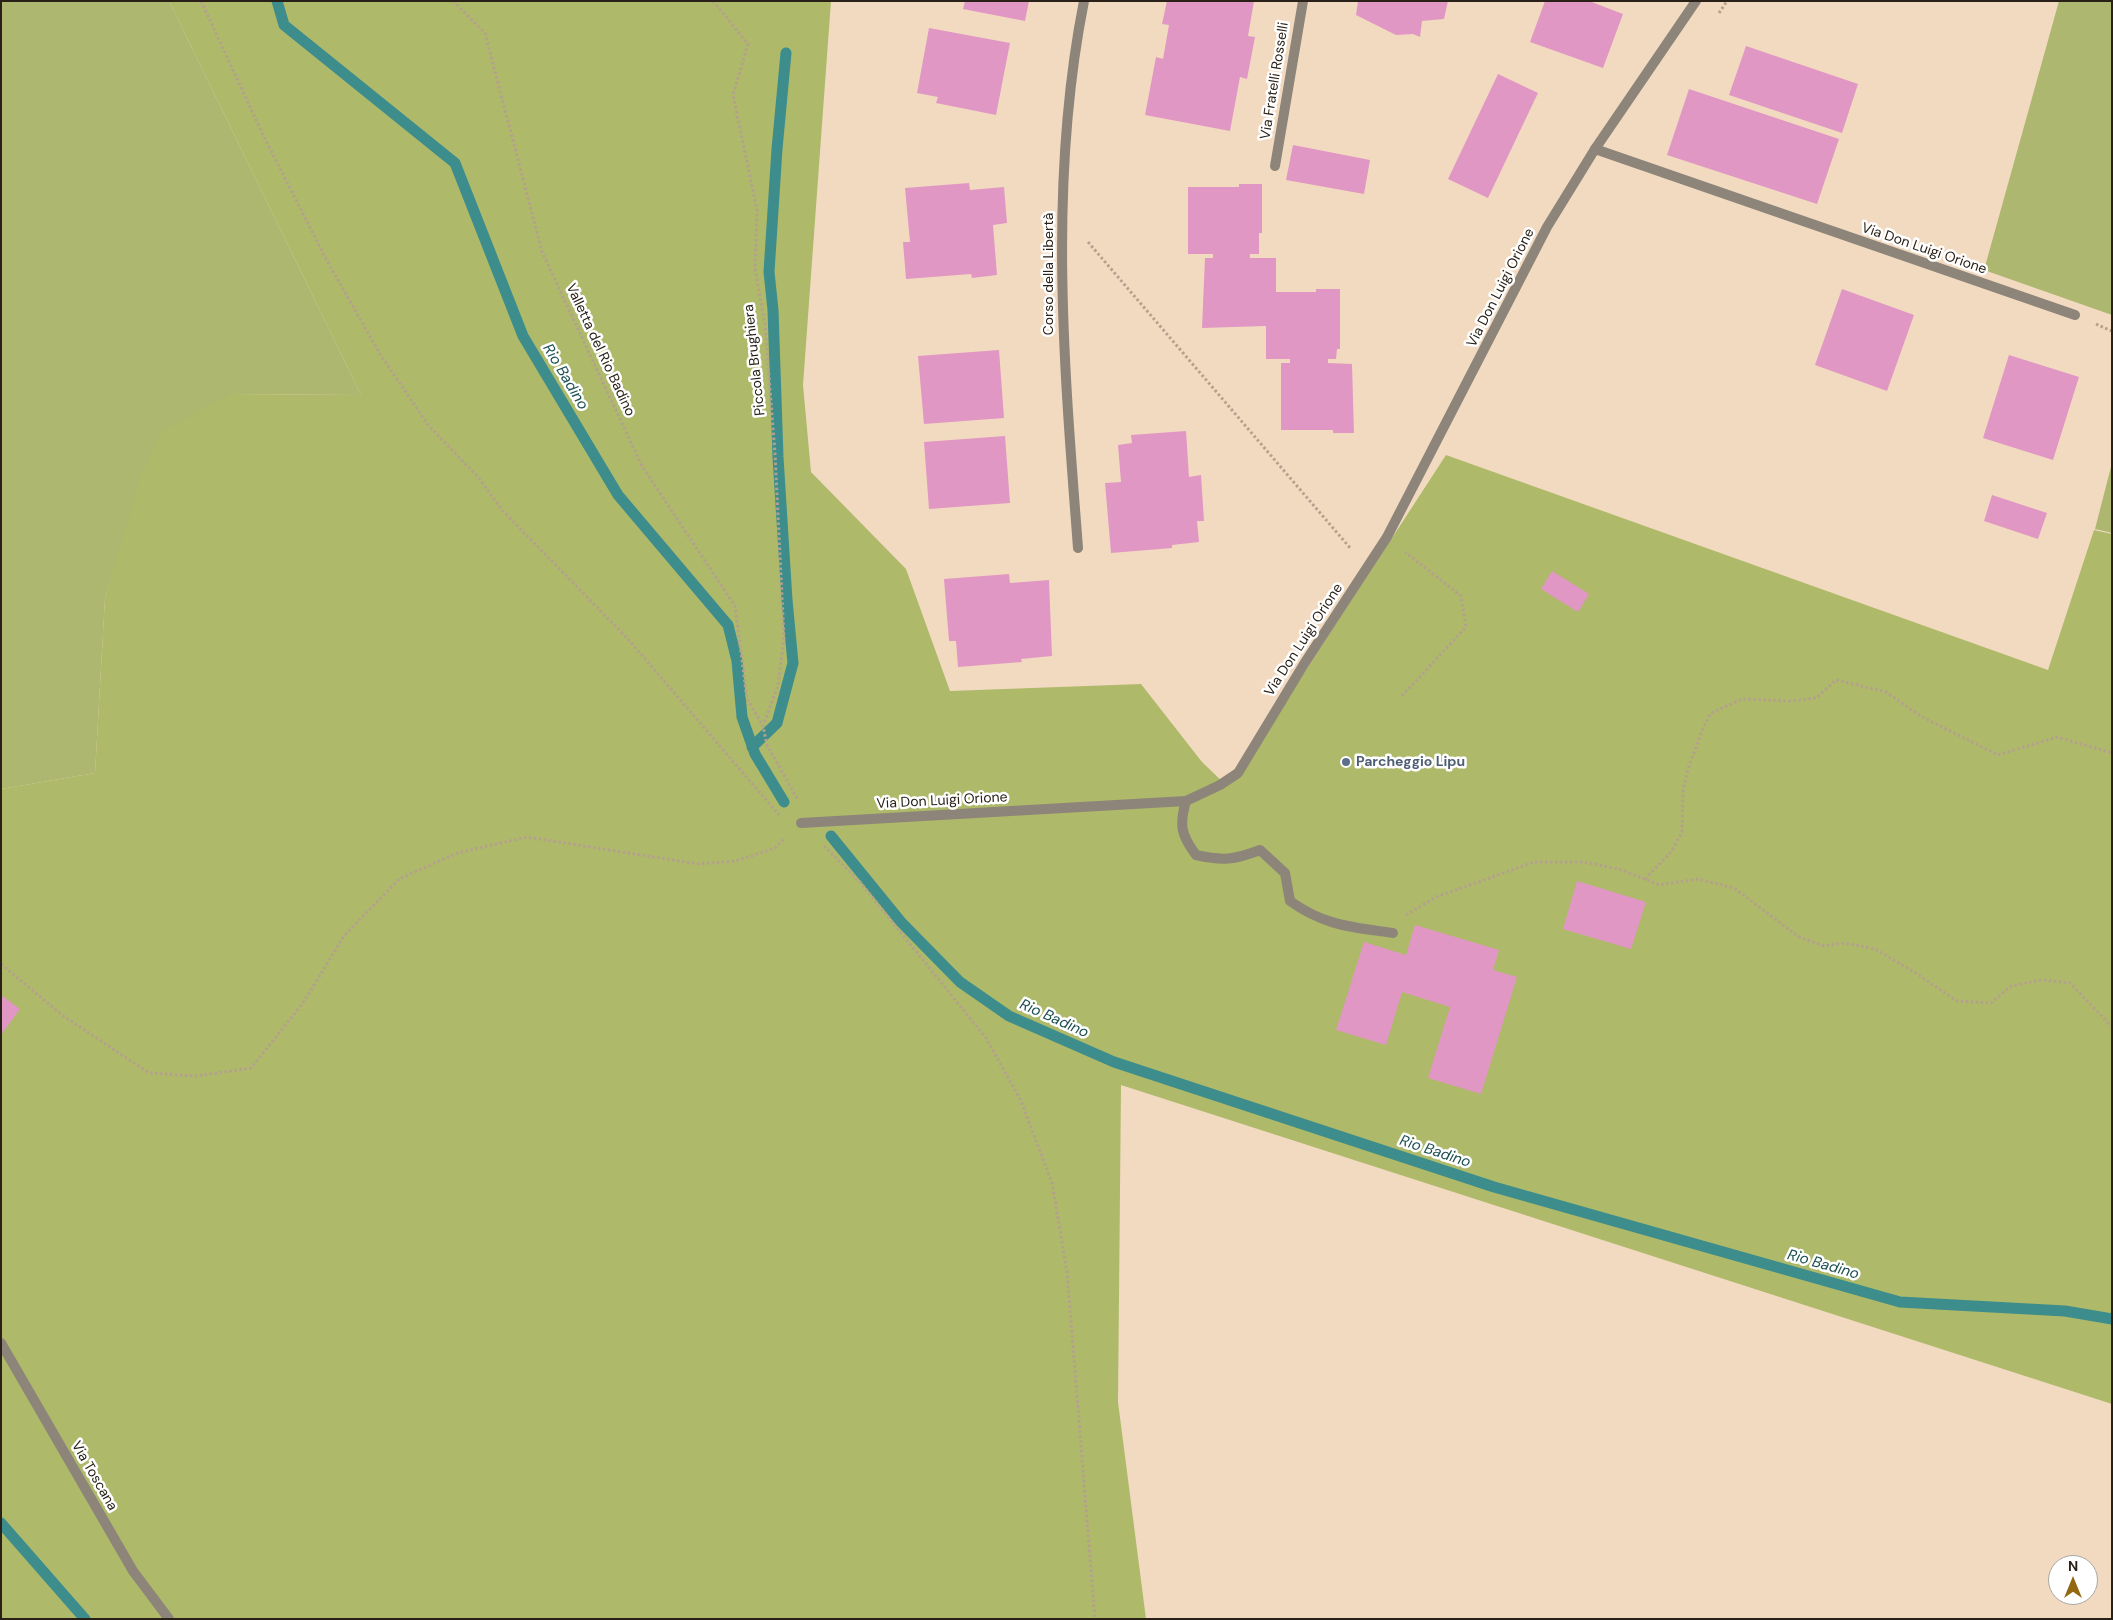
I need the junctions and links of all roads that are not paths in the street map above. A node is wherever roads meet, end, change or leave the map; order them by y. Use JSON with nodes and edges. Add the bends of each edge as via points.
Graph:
{"nodes":[{"id":1,"x":1084,"y":1,"type":"edge"},
{"id":2,"x":1302,"y":1,"type":"edge"},
{"id":3,"x":1696,"y":1,"type":"edge"},
{"id":4,"x":1595,"y":149,"type":"junction"},
{"id":5,"x":1275,"y":166,"type":"dead end"},
{"id":6,"x":2075,"y":315,"type":"dead end"},
{"id":7,"x":1078,"y":548,"type":"dead end"},
{"id":8,"x":1186,"y":801,"type":"junction"},
{"id":9,"x":801,"y":822,"type":"road end"},
{"id":10,"x":1393,"y":933,"type":"road end"},
{"id":11,"x":1,"y":1343,"type":"edge"},
{"id":12,"x":168,"y":1619,"type":"edge"}],
"edges":[{"from":1,"to":7,"type":"street","name":"Corso della Libertà","via":[[1073,57],[1061,211],[1063,354]]},
{"from":2,"to":5,"type":"street","name":"Via Fratelli Rosselli"},
{"from":3,"to":4,"type":"street","name":"Via Don Luigi Orione"},
{"from":4,"to":6,"type":"street","name":"Via Don Luigi Orione"},
{"from":4,"to":8,"type":"street","name":"Via Don Luigi Orione","via":[[1548,227],[1387,537],[1238,773]]},
{"from":8,"to":9,"type":"street","name":"Via Don Luigi Orione"},
{"from":8,"to":10,"type":"street","via":[[1181,816],[1184,839],[1196,855],[1223,861],[1260,850],[1285,873],[1290,901],[1309,915],[1334,925]]},
{"from":11,"to":12,"type":"street","name":"Via Toscana","via":[[133,1571]]}]}
